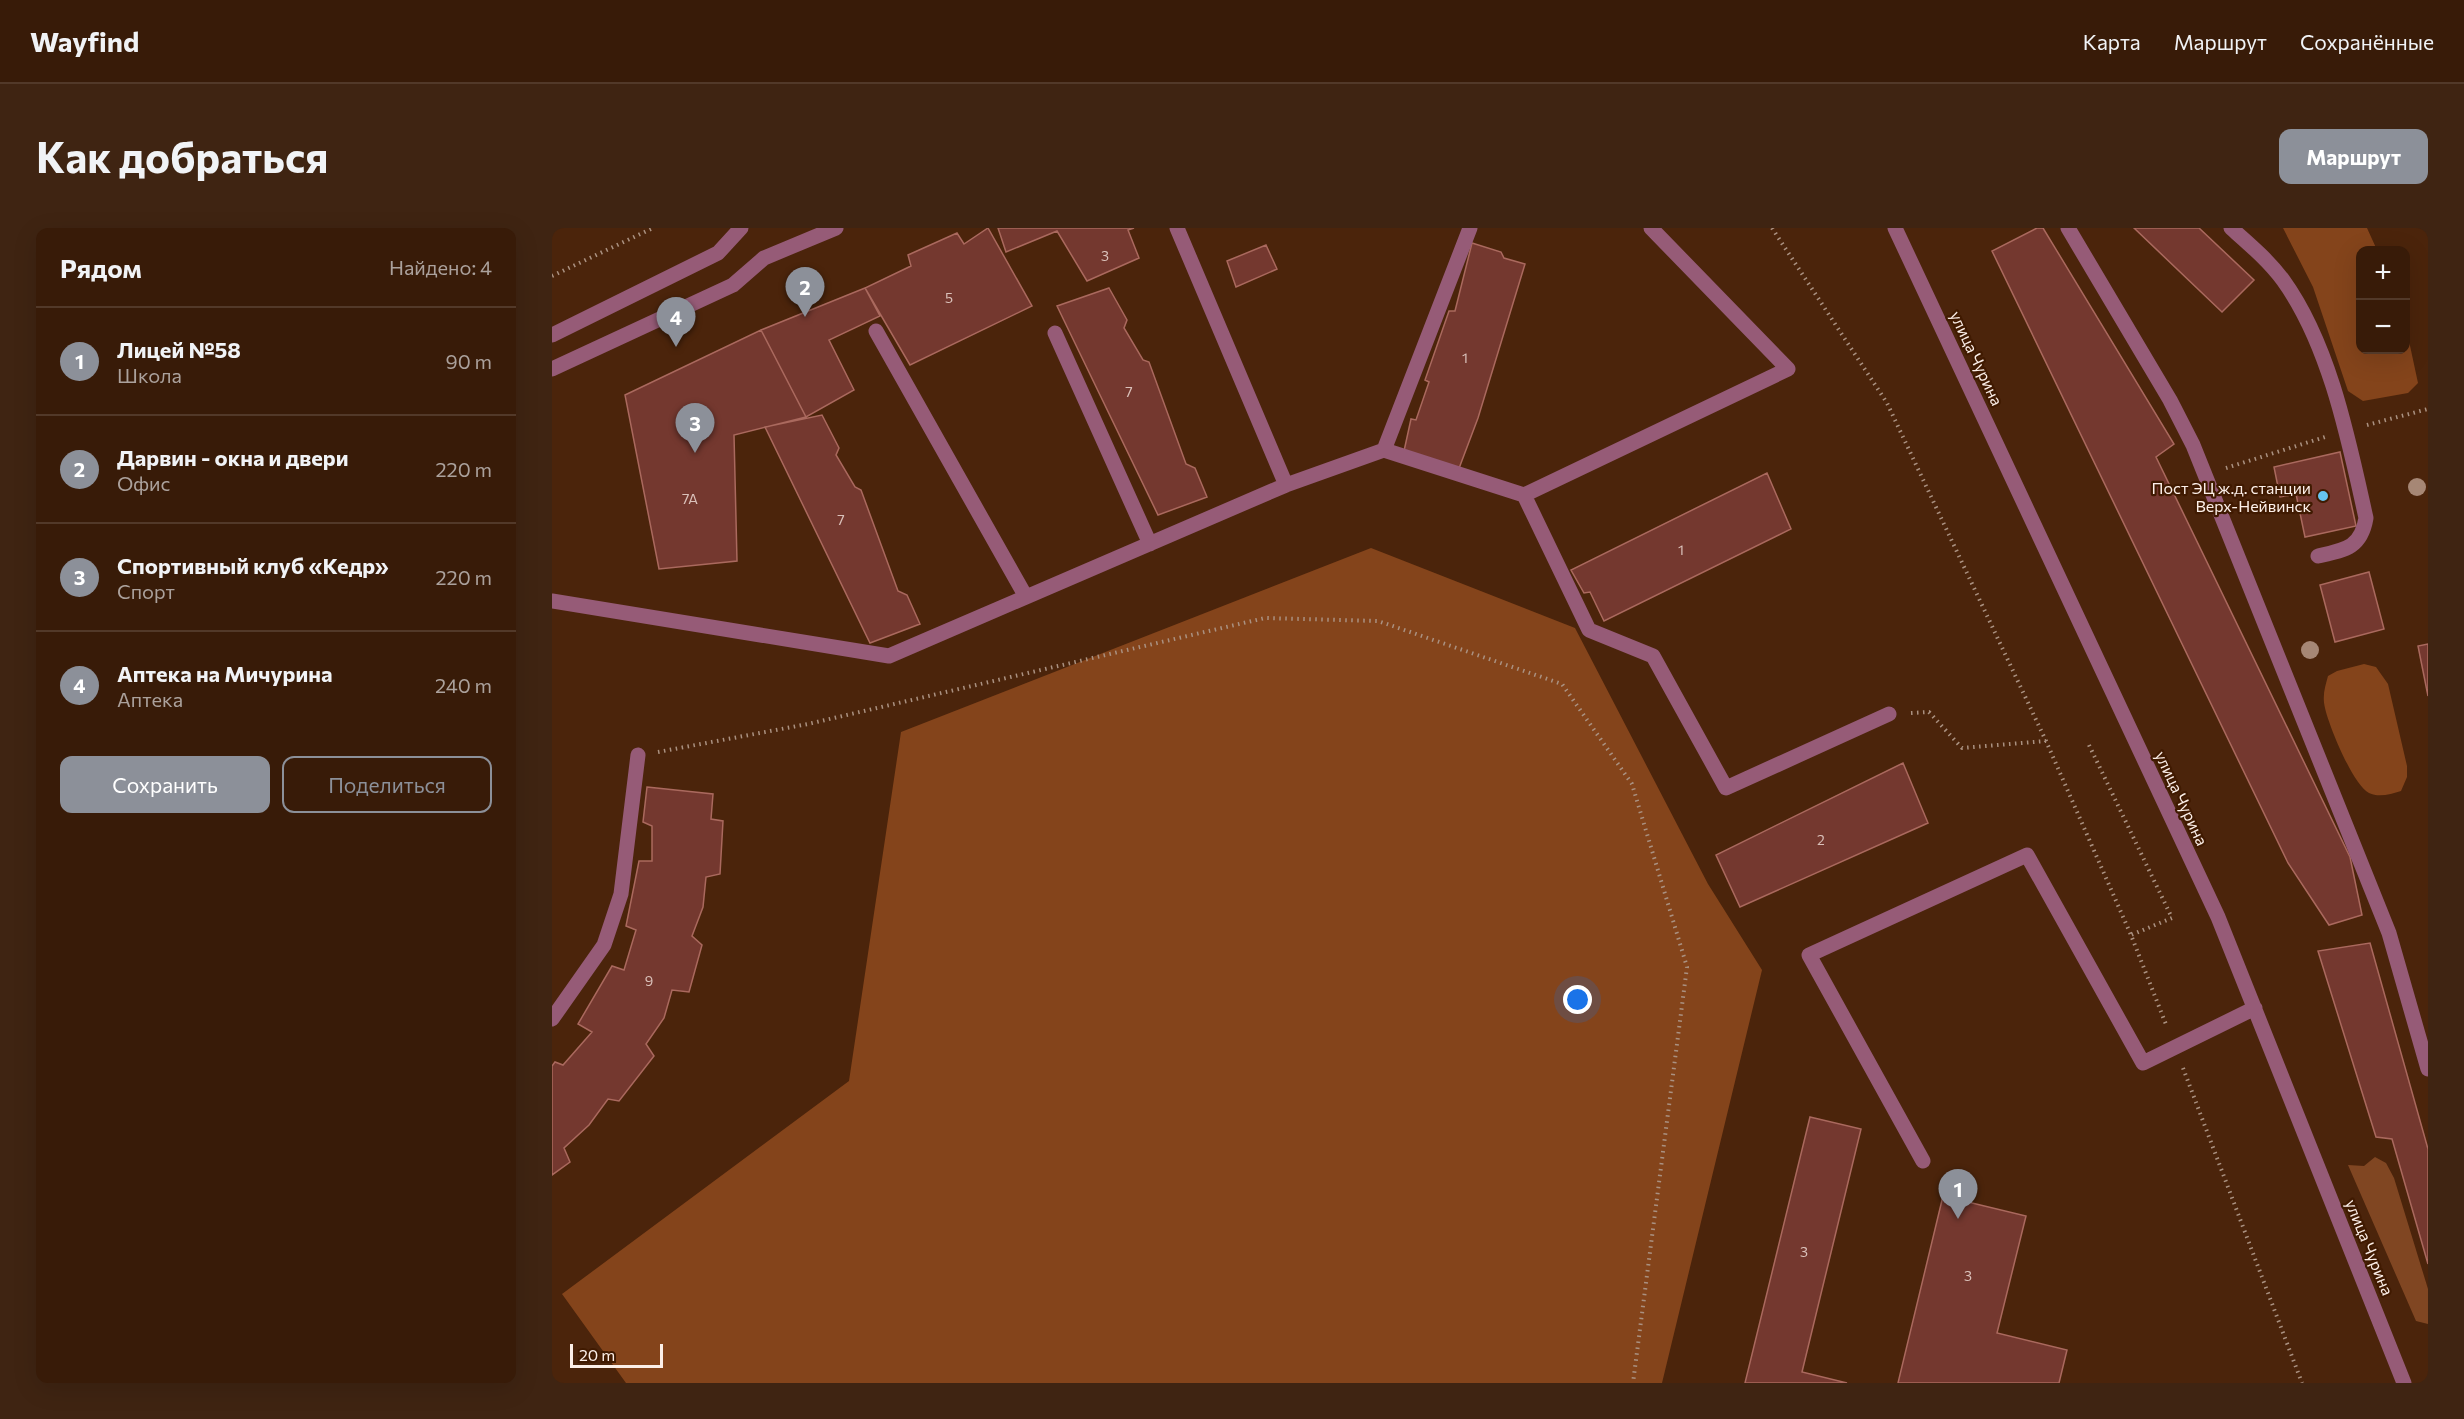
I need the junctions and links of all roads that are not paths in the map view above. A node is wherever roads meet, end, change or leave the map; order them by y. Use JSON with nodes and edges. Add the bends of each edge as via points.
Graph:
{"nodes":[{"id":1,"x":741,"y":228,"type":"edge"},
{"id":2,"x":836,"y":228,"type":"edge"},
{"id":3,"x":1177,"y":228,"type":"edge"},
{"id":4,"x":1470,"y":228,"type":"edge"},
{"id":5,"x":1651,"y":228,"type":"edge"},
{"id":6,"x":2068,"y":228,"type":"edge"},
{"id":7,"x":2231,"y":228,"type":"edge"},
{"id":8,"x":1898,"y":234,"type":"edge"},
{"id":9,"x":876,"y":331,"type":"dead end"},
{"id":10,"x":1055,"y":333,"type":"dead end"},
{"id":11,"x":552,"y":335,"type":"edge"},
{"id":12,"x":552,"y":369,"type":"edge"},
{"id":13,"x":1384,"y":450,"type":"junction"},
{"id":14,"x":1286,"y":485,"type":"junction"},
{"id":15,"x":1524,"y":495,"type":"junction"},
{"id":16,"x":1150,"y":544,"type":"junction"},
{"id":17,"x":2318,"y":556,"type":"dead end"},
{"id":18,"x":1026,"y":597,"type":"junction"},
{"id":19,"x":552,"y":601,"type":"edge"},
{"id":20,"x":1889,"y":714,"type":"road end"},
{"id":21,"x":638,"y":755,"type":"road end"},
{"id":22,"x":2255,"y":1008,"type":"junction"},
{"id":23,"x":552,"y":1020,"type":"edge"},
{"id":24,"x":2428,"y":1069,"type":"edge"},
{"id":25,"x":1923,"y":1161,"type":"dead end"},
{"id":26,"x":2404,"y":1383,"type":"edge"}],
"edges":[{"from":1,"to":11,"type":"street","via":[[718,254]]},
{"from":2,"to":12,"type":"street","via":[[764,258],[733,285]]},
{"from":3,"to":14,"type":"street"},
{"from":4,"to":13,"type":"street"},
{"from":5,"to":15,"type":"street","via":[[1788,369]]},
{"from":6,"to":24,"type":"street","via":[[2170,400],[2206,474],[2390,933]]},
{"from":7,"to":17,"type":"street","via":[[2261,255],[2297,302],[2329,376],[2346,431],[2366,518],[2364,533],[2356,543]]},
{"from":8,"to":22,"type":"street","name":"улица Чурина","via":[[2218,917]]},
{"from":9,"to":18,"type":"street"},
{"from":10,"to":16,"type":"street"},
{"from":13,"to":14,"type":"street"},
{"from":13,"to":15,"type":"street"},
{"from":14,"to":16,"type":"street"},
{"from":15,"to":20,"type":"street","via":[[1589,630],[1653,656],[1726,788]]},
{"from":16,"to":18,"type":"street"},
{"from":18,"to":19,"type":"street","via":[[889,656]]},
{"from":21,"to":23,"type":"street","via":[[621,894],[604,945]]},
{"from":22,"to":25,"type":"street","via":[[2143,1063],[2027,855],[1809,955]]},
{"from":22,"to":26,"type":"street","name":"улица Чурина"}]}
